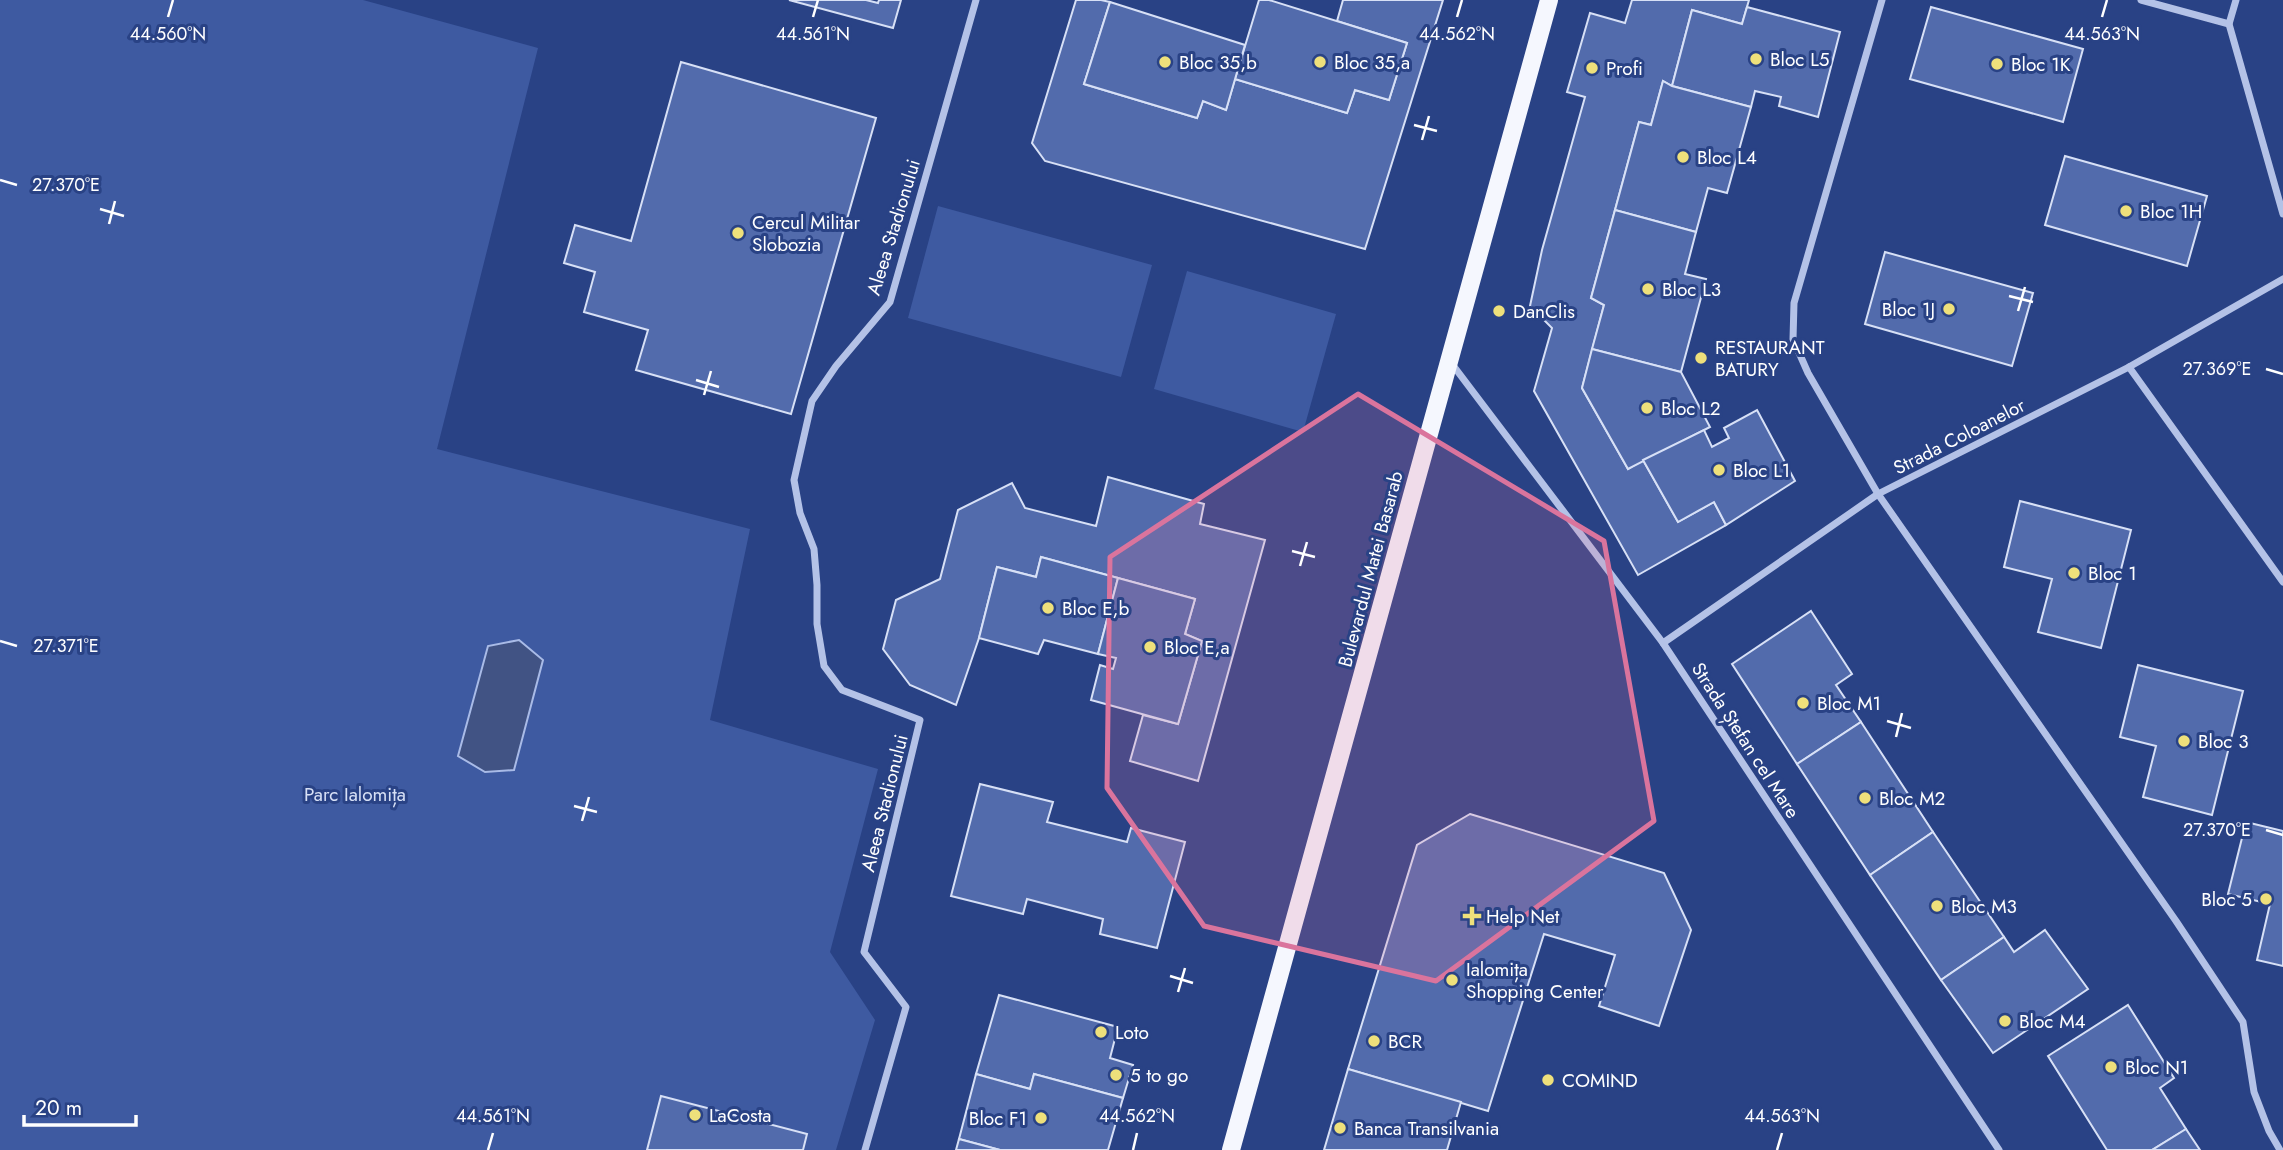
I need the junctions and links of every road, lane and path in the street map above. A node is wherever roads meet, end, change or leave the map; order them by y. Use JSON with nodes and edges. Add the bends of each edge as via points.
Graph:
{"nodes":[{"id":1,"x":976,"y":0,"type":"edge"},
{"id":2,"x":1549,"y":0,"type":"edge"},
{"id":3,"x":1882,"y":0,"type":"edge"},
{"id":4,"x":2141,"y":0,"type":"edge"},
{"id":5,"x":2236,"y":0,"type":"edge"},
{"id":6,"x":2229,"y":24,"type":"junction"},
{"id":7,"x":2283,"y":214,"type":"edge"},
{"id":8,"x":2283,"y":279,"type":"edge"},
{"id":9,"x":1449,"y":360,"type":"junction"},
{"id":10,"x":2129,"y":367,"type":"junction"},
{"id":11,"x":1878,"y":494,"type":"junction"},
{"id":12,"x":2283,"y":582,"type":"edge"},
{"id":13,"x":1663,"y":643,"type":"junction"},
{"id":14,"x":865,"y":1150,"type":"edge"},
{"id":15,"x":1231,"y":1150,"type":"edge"},
{"id":16,"x":1999,"y":1150,"type":"edge"},
{"id":17,"x":2280,"y":1150,"type":"edge"}],
"edges":[{"from":1,"to":14,"type":"street","name":"Aleea Stadionului","via":[[890,302],[812,401],[794,480],[814,549],[824,666],[842,690],[920,720],[864,952],[906,1006]]},
{"from":2,"to":9,"type":"main road","name":"Bulevardul Matei Basarab"},
{"from":3,"to":11,"type":"street","via":[[1794,303],[1793,339]]},
{"from":4,"to":6,"type":"street"},
{"from":5,"to":6,"type":"street"},
{"from":6,"to":7,"type":"street"},
{"from":8,"to":10,"type":"street","name":"Strada Coloanelor"},
{"from":9,"to":13,"type":"street","name":"Strada Ștefan cel Mare"},
{"from":9,"to":15,"type":"main road","name":"Bulevardul Matei Basarab"},
{"from":10,"to":11,"type":"street","name":"Strada Coloanelor"},
{"from":10,"to":12,"type":"street"},
{"from":11,"to":13,"type":"street","name":"Strada Coloanelor"},
{"from":11,"to":17,"type":"street","via":[[2243,1022],[2254,1092]]},
{"from":13,"to":16,"type":"street","name":"Strada Ștefan cel Mare"}]}
